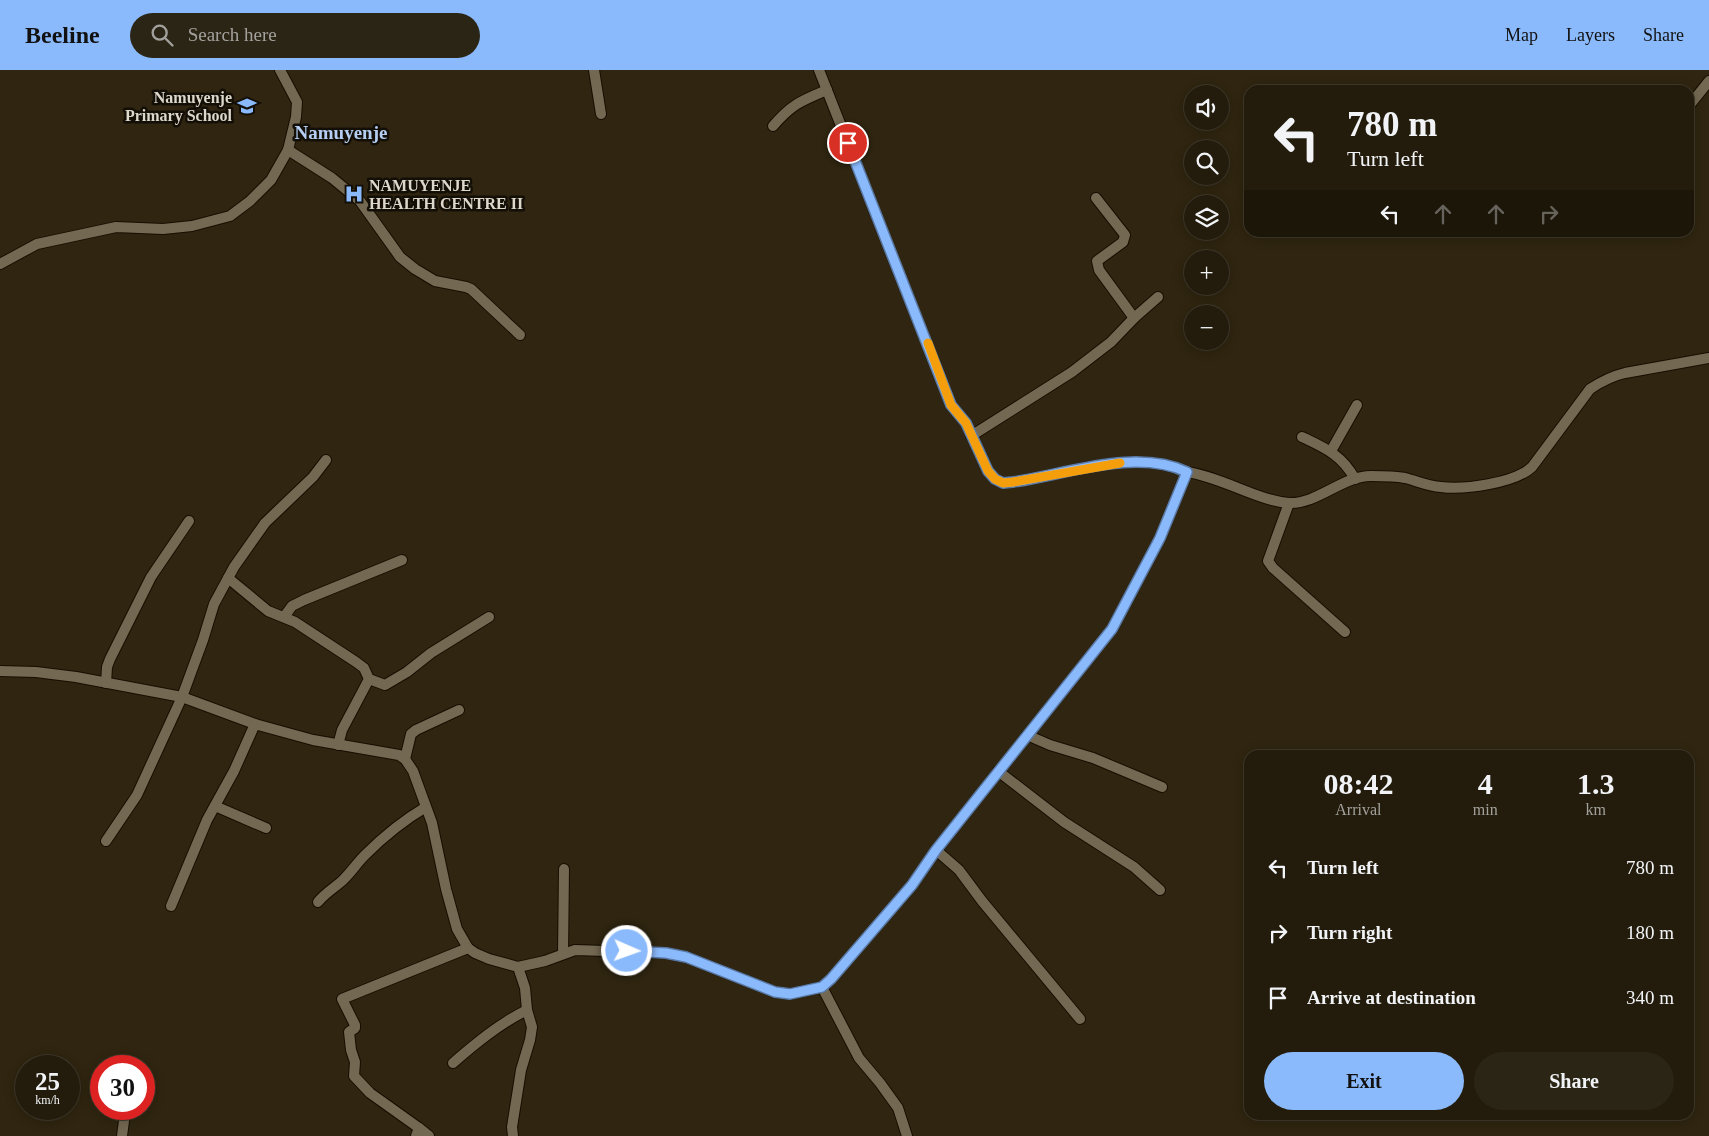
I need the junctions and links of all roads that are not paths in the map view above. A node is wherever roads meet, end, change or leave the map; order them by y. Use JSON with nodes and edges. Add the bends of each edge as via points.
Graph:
{"nodes":[{"id":1,"x":280,"y":70,"type":"edge"},
{"id":2,"x":594,"y":70,"type":"edge"},
{"id":3,"x":819,"y":70,"type":"edge"},
{"id":4,"x":1709,"y":81,"type":"edge"},
{"id":5,"x":827,"y":90,"type":"junction"},
{"id":6,"x":1694,"y":100,"type":"edge"},
{"id":7,"x":601,"y":114,"type":"dead end"},
{"id":8,"x":773,"y":126,"type":"dead end"},
{"id":9,"x":288,"y":150,"type":"junction"},
{"id":10,"x":1096,"y":198,"type":"dead end"},
{"id":11,"x":0,"y":264,"type":"edge"},
{"id":12,"x":1158,"y":297,"type":"dead end"},
{"id":13,"x":1134,"y":318,"type":"junction"},
{"id":14,"x":520,"y":335,"type":"dead end"},
{"id":15,"x":1709,"y":358,"type":"edge"},
{"id":16,"x":1357,"y":405,"type":"dead end"},
{"id":17,"x":971,"y":436,"type":"junction"},
{"id":18,"x":1302,"y":437,"type":"dead end"},
{"id":19,"x":1331,"y":451,"type":"junction"},
{"id":20,"x":326,"y":460,"type":"dead end"},
{"id":21,"x":1187,"y":472,"type":"junction"},
{"id":22,"x":1355,"y":479,"type":"junction"},
{"id":23,"x":1289,"y":503,"type":"junction"},
{"id":24,"x":189,"y":521,"type":"dead end"},
{"id":25,"x":402,"y":560,"type":"dead end"},
{"id":26,"x":228,"y":578,"type":"junction"},
{"id":27,"x":284,"y":617,"type":"junction"},
{"id":28,"x":489,"y":617,"type":"dead end"},
{"id":29,"x":1345,"y":632,"type":"dead end"},
{"id":30,"x":0,"y":671,"type":"edge"},
{"id":31,"x":369,"y":679,"type":"junction"},
{"id":32,"x":106,"y":683,"type":"junction"},
{"id":33,"x":182,"y":698,"type":"junction"},
{"id":34,"x":459,"y":710,"type":"dead end"},
{"id":35,"x":255,"y":724,"type":"junction"},
{"id":36,"x":1027,"y":735,"type":"junction"},
{"id":37,"x":338,"y":745,"type":"junction"},
{"id":38,"x":405,"y":759,"type":"junction"},
{"id":39,"x":998,"y":771,"type":"junction"},
{"id":40,"x":1162,"y":787,"type":"dead end"},
{"id":41,"x":215,"y":806,"type":"junction"},
{"id":42,"x":426,"y":807,"type":"junction"},
{"id":43,"x":266,"y":828,"type":"dead end"},
{"id":44,"x":106,"y":841,"type":"dead end"},
{"id":45,"x":936,"y":850,"type":"junction"},
{"id":46,"x":564,"y":869,"type":"dead end"},
{"id":47,"x":1160,"y":890,"type":"dead end"},
{"id":48,"x":318,"y":902,"type":"dead end"},
{"id":49,"x":171,"y":906,"type":"dead end"},
{"id":50,"x":468,"y":948,"type":"junction"},
{"id":51,"x":563,"y":954,"type":"junction"},
{"id":52,"x":518,"y":967,"type":"junction"},
{"id":53,"x":822,"y":987,"type":"junction"},
{"id":54,"x":527,"y":1010,"type":"junction"},
{"id":55,"x":1080,"y":1020,"type":"dead end"},
{"id":56,"x":453,"y":1063,"type":"dead end"},
{"id":57,"x":124,"y":1121,"type":"dead end"},
{"id":58,"x":418,"y":1132,"type":"edge"},
{"id":59,"x":122,"y":1136,"type":"edge"},
{"id":60,"x":429,"y":1136,"type":"edge"},
{"id":61,"x":513,"y":1136,"type":"edge"},
{"id":62,"x":907,"y":1136,"type":"edge"}],
"edges":[{"from":1,"to":9,"type":"street","via":[[297,102]]},
{"from":2,"to":7,"type":"street"},
{"from":3,"to":5,"type":"street"},
{"from":4,"to":6,"type":"street"},
{"from":5,"to":8,"type":"street","via":[[797,102]]},
{"from":5,"to":17,"type":"street","via":[[951,405],[966,423]]},
{"from":9,"to":11,"type":"street","via":[[271,180],[230,216],[192,226],[162,229],[109,228],[37,244]]},
{"from":9,"to":14,"type":"street","via":[[332,178],[360,201],[400,256],[415,269],[435,281],[471,289]]},
{"from":10,"to":13,"type":"street","via":[[1125,235],[1123,242],[1097,261],[1098,270]]},
{"from":12,"to":13,"type":"street"},
{"from":13,"to":17,"type":"street","via":[[1111,342],[1072,372]]},
{"from":15,"to":22,"type":"street","via":[[1625,373],[1600,382],[1590,389],[1525,474],[1483,485],[1443,488],[1404,478],[1369,476]]},
{"from":16,"to":19,"type":"street"},
{"from":17,"to":21,"type":"street","via":[[988,471],[1003,483],[1120,463],[1162,463]]},
{"from":18,"to":19,"type":"street"},
{"from":19,"to":22,"type":"street"},
{"from":20,"to":26,"type":"street","via":[[265,523]]},
{"from":21,"to":23,"type":"street"},
{"from":21,"to":36,"type":"street","via":[[1160,538],[1112,629]]},
{"from":22,"to":23,"type":"street","via":[[1305,501]]},
{"from":23,"to":29,"type":"street","via":[[1268,561]]},
{"from":24,"to":32,"type":"street","via":[[139,600],[110,659]]},
{"from":25,"to":27,"type":"street","via":[[304,600],[292,606]]},
{"from":26,"to":27,"type":"street","via":[[268,611]]},
{"from":26,"to":33,"type":"street","via":[[214,604]]},
{"from":27,"to":31,"type":"street","via":[[356,662],[364,668]]},
{"from":28,"to":31,"type":"street","via":[[386,685]]},
{"from":30,"to":32,"type":"street","via":[[76,676]]},
{"from":31,"to":37,"type":"street","via":[[342,730]]},
{"from":32,"to":33,"type":"street"},
{"from":33,"to":35,"type":"street"},
{"from":33,"to":44,"type":"street","via":[[137,795]]},
{"from":34,"to":38,"type":"street","via":[[411,734]]},
{"from":35,"to":37,"type":"street"},
{"from":35,"to":41,"type":"street"},
{"from":36,"to":39,"type":"street"},
{"from":36,"to":40,"type":"street"},
{"from":37,"to":38,"type":"street","via":[[392,753]]},
{"from":38,"to":42,"type":"street","via":[[413,771]]},
{"from":39,"to":45,"type":"street"},
{"from":39,"to":47,"type":"street","via":[[1064,822],[1134,867]]},
{"from":41,"to":43,"type":"street"},
{"from":41,"to":49,"type":"street"},
{"from":42,"to":48,"type":"street","via":[[388,834]]},
{"from":42,"to":50,"type":"street","via":[[457,929]]},
{"from":45,"to":53,"type":"street","via":[[912,885]]},
{"from":45,"to":55,"type":"street","via":[[960,870]]},
{"from":46,"to":51,"type":"street"},
{"from":50,"to":52,"type":"street","via":[[489,959]]},
{"from":50,"to":58,"type":"street","via":[[342,999],[355,1025],[349,1032],[355,1062],[354,1076]]},
{"from":51,"to":52,"type":"street"},
{"from":51,"to":53,"type":"street","via":[[575,950],[666,953],[686,957],[775,992],[790,994]]},
{"from":52,"to":54,"type":"street"},
{"from":53,"to":62,"type":"street","via":[[859,1058],[898,1108]]},
{"from":54,"to":56,"type":"street","via":[[507,1019]]},
{"from":54,"to":61,"type":"street","via":[[532,1027],[521,1070]]},
{"from":57,"to":59,"type":"street"},
{"from":58,"to":60,"type":"street"}]}
